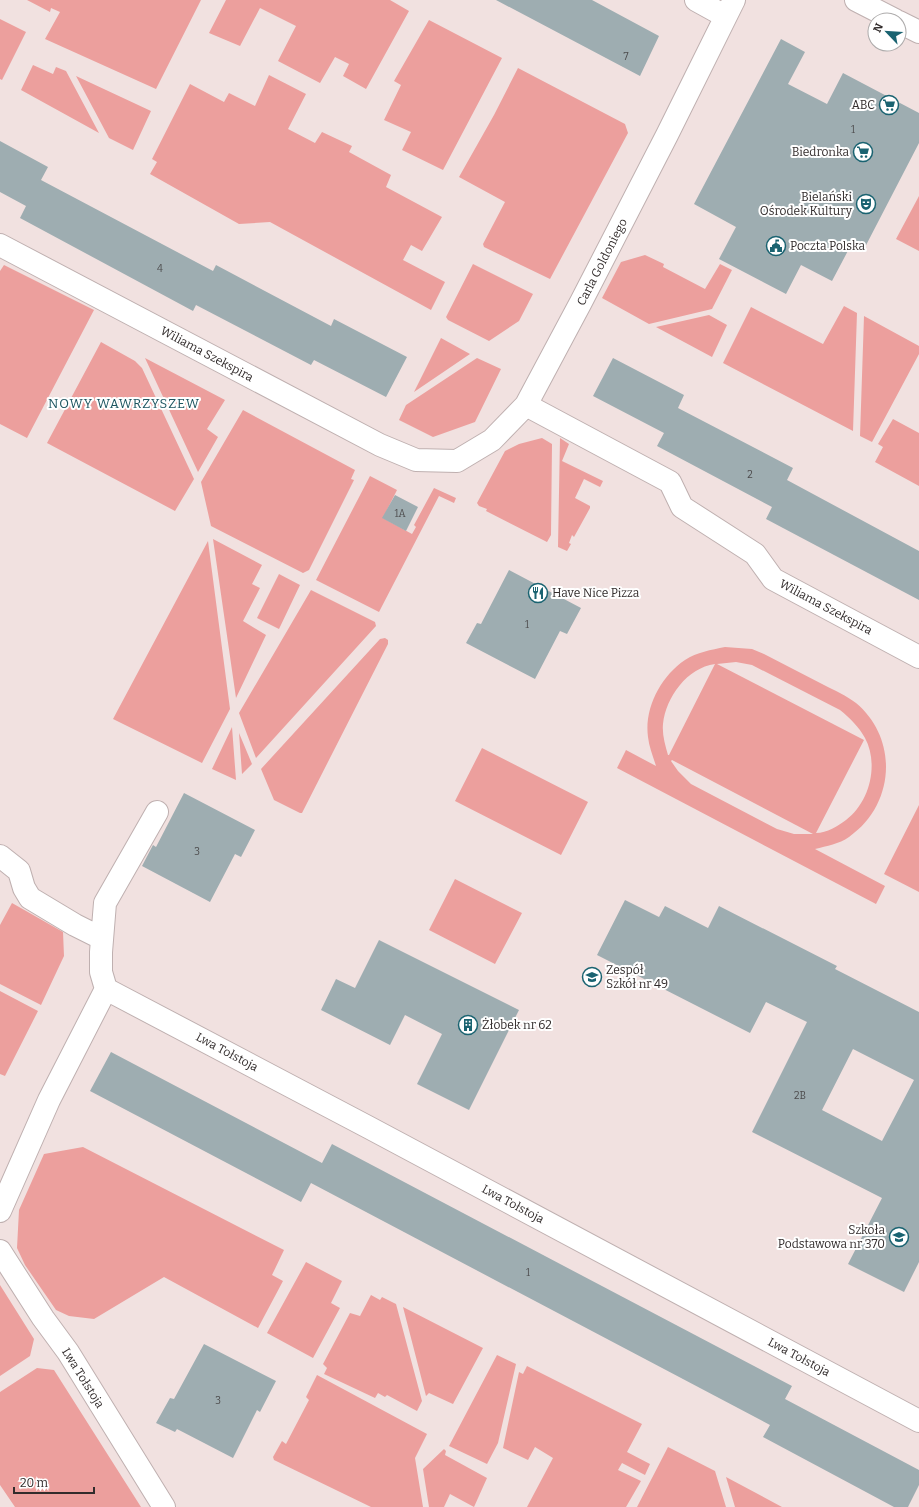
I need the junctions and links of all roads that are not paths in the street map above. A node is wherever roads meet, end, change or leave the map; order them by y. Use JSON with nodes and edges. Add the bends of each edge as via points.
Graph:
{"nodes":[{"id":1,"x":696,"y":0,"type":"edge"},
{"id":2,"x":856,"y":0,"type":"edge"},
{"id":3,"x":729,"y":8,"type":"edge"},
{"id":4,"x":879,"y":12,"type":"edge"},
{"id":5,"x":907,"y":26,"type":"edge"},
{"id":6,"x":919,"y":32,"type":"edge"},
{"id":7,"x":0,"y":245,"type":"edge"},
{"id":8,"x":526,"y":404,"type":"junction"},
{"id":9,"x":416,"y":460,"type":"joint"},
{"id":10,"x":919,"y":657,"type":"edge"},
{"id":11,"x":157,"y":812,"type":"dead end"},
{"id":12,"x":5,"y":860,"type":"edge"},
{"id":13,"x":101,"y":938,"type":"junction"},
{"id":14,"x":106,"y":989,"type":"junction"},
{"id":15,"x":0,"y":1211,"type":"edge"},
{"id":16,"x":0,"y":1250,"type":"edge"},
{"id":17,"x":919,"y":1421,"type":"edge"},
{"id":18,"x":164,"y":1507,"type":"edge"}],
"edges":[{"from":1,"to":3,"type":"street"},
{"from":2,"to":4,"type":"street"},
{"from":3,"to":8,"type":"street","name":"Carla Goldoniego","via":[[656,156]]},
{"from":5,"to":6,"type":"street"},
{"from":7,"to":9,"type":"street","name":"Wiliama Szekspira","via":[[380,445]]},
{"from":8,"to":9,"type":"street","name":"Carla Goldoniego","via":[[492,440],[457,461]]},
{"from":8,"to":10,"type":"street","name":"Wiliama Szekspira","via":[[670,482],[682,508],[755,554],[773,579]]},
{"from":11,"to":13,"type":"street","via":[[105,903]]},
{"from":12,"to":13,"type":"street","via":[[20,871],[24,888],[30,898],[75,926]]},
{"from":13,"to":14,"type":"street","via":[[101,972]]},
{"from":14,"to":15,"type":"street","via":[[49,1100]]},
{"from":14,"to":17,"type":"street","name":"Lwa Tołstoja"},
{"from":16,"to":18,"type":"street","name":"Lwa Tołstoja","via":[[68,1352]]}]}
